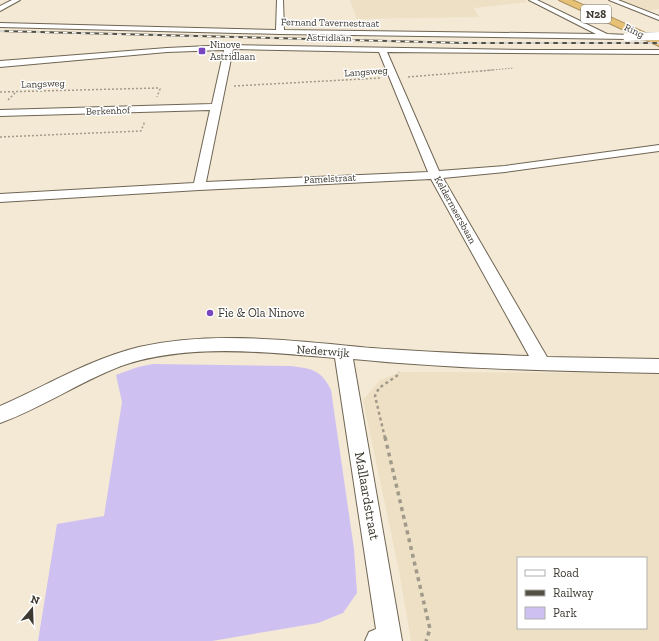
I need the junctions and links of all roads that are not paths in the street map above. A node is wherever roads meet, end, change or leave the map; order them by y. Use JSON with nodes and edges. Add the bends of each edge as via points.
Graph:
{"nodes":[{"id":1,"x":17,"y":0,"type":"edge"},
{"id":2,"x":280,"y":0,"type":"edge"},
{"id":3,"x":532,"y":0,"type":"edge"},
{"id":4,"x":564,"y":0,"type":"edge"},
{"id":5,"x":583,"y":0,"type":"edge"},
{"id":6,"x":612,"y":0,"type":"edge"},
{"id":7,"x":0,"y":9,"type":"edge"},
{"id":8,"x":659,"y":18,"type":"edge"},
{"id":9,"x":0,"y":25,"type":"edge"},
{"id":10,"x":280,"y":32,"type":"junction"},
{"id":11,"x":659,"y":35,"type":"edge"},
{"id":12,"x":609,"y":37,"type":"junction"},
{"id":13,"x":228,"y":47,"type":"junction"},
{"id":14,"x":658,"y":49,"type":"edge"},
{"id":15,"x":382,"y":50,"type":"junction"},
{"id":16,"x":640,"y":52,"type":"junction"},
{"id":17,"x":655,"y":61,"type":"dead end"},
{"id":18,"x":1,"y":65,"type":"edge"},
{"id":19,"x":215,"y":107,"type":"junction"},
{"id":20,"x":0,"y":113,"type":"edge"},
{"id":21,"x":659,"y":148,"type":"edge"},
{"id":22,"x":435,"y":175,"type":"junction"},
{"id":23,"x":199,"y":186,"type":"junction"},
{"id":24,"x":0,"y":198,"type":"edge"},
{"id":25,"x":343,"y":352,"type":"junction"},
{"id":26,"x":542,"y":364,"type":"junction"},
{"id":27,"x":659,"y":366,"type":"edge"},
{"id":28,"x":0,"y":415,"type":"edge"},
{"id":29,"x":386,"y":640,"type":"edge"}],
"edges":[{"from":1,"to":7,"type":"street"},
{"from":2,"to":10,"type":"street"},
{"from":3,"to":12,"type":"street"},
{"from":4,"to":14,"type":"highway","name":"Ring","number":"N28"},
{"from":5,"to":11,"type":"highway","name":"Ring","number":"N28"},
{"from":6,"to":8,"type":"street"},
{"from":9,"to":10,"type":"street","name":"Fernand Tavernestraat"},
{"from":10,"to":12,"type":"street","name":"Fernand Tavernestraat"},
{"from":11,"to":12,"type":"street","name":"Fernand Tavernestraat","bridge":true},
{"from":13,"to":15,"type":"street","name":"Astridlaan"},
{"from":13,"to":18,"type":"street","name":"Astridlaan"},
{"from":13,"to":19,"type":"street"},
{"from":14,"to":16,"type":"street","name":"Astridlaan"},
{"from":15,"to":16,"type":"street","name":"Astridlaan"},
{"from":15,"to":22,"type":"street","name":"Keldermeersbaan"},
{"from":16,"to":17,"type":"street"},
{"from":19,"to":20,"type":"street","name":"Berkenhof"},
{"from":19,"to":23,"type":"street"},
{"from":21,"to":22,"type":"street","name":"Pamelstraat","via":[[505,169]]},
{"from":22,"to":23,"type":"street","name":"Pamelstraat"},
{"from":22,"to":26,"type":"street","name":"Keldermeersbaan"},
{"from":23,"to":24,"type":"street","name":"Pamelstraat"},
{"from":25,"to":26,"type":"street","name":"Nederwijk"},
{"from":25,"to":28,"type":"street","name":"Nederwijk","via":[[210,346],[158,350],[104,364]]},
{"from":25,"to":29,"type":"street","name":"Mallaardstraat"},
{"from":26,"to":27,"type":"street","name":"Nederwijk"}]}
